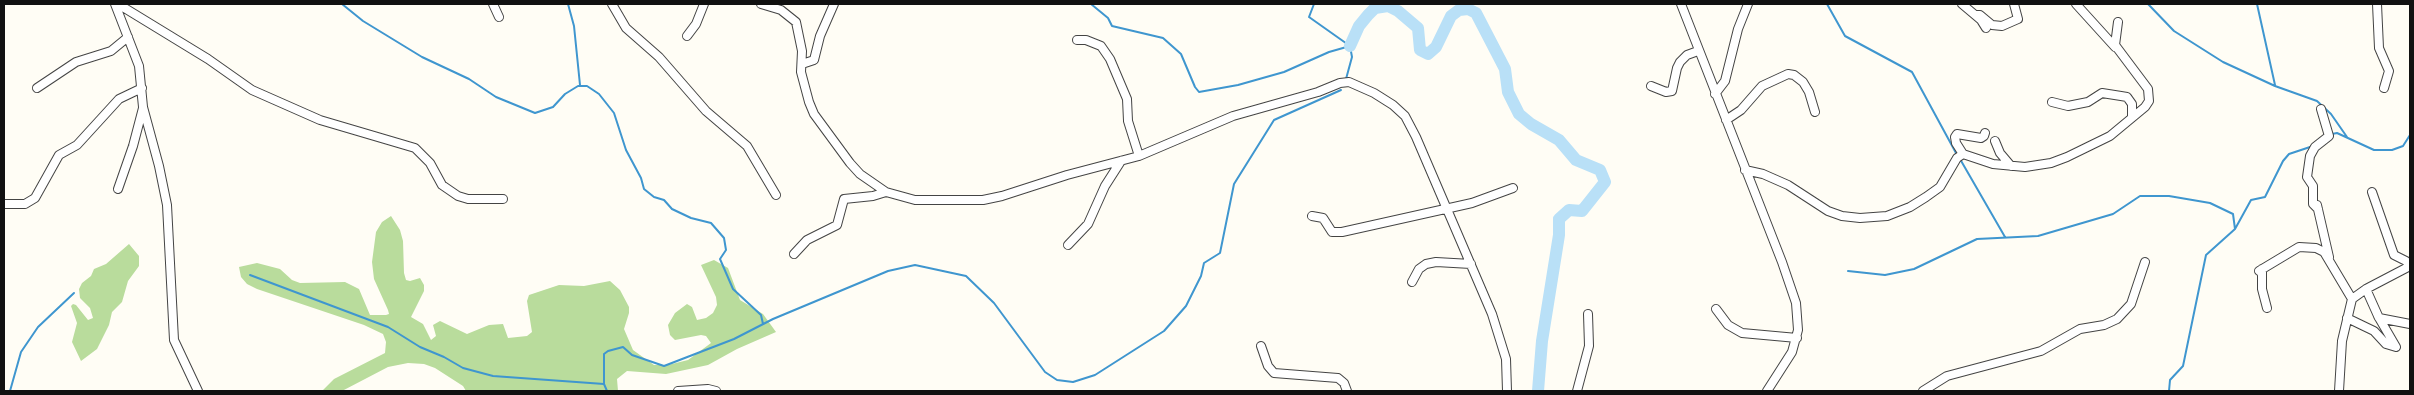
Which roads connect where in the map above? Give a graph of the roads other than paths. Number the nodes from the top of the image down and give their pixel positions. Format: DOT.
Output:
graph roads {
  1 [pos="116,4"];
  2 [pos="493,4"];
  3 [pos="612,4"];
  4 [pos="704,4"];
  5 [pos="761,4"];
  6 [pos="834,4"];
  7 [pos="1681,4"];
  8 [pos="1748,4"];
  9 [pos="1962,4"];
  10 [pos="2014,4"];
  11 [pos="2076,4"];
  12 [pos="2377,4"];
  13 [pos="1976,15"];
  14 [pos="499,17"];
  15 [pos="2118,22"];
  16 [pos="1986,28"];
  17 [pos="687,36"];
  18 [pos="128,37"];
  19 [pos="1077,40"];
  20 [pos="1698,51"];
  21 [pos="2118,51"];
  22 [pos="802,64"];
  23 [pos="1650,86"];
  24 [pos="37,88"];
  25 [pos="142,88"];
  26 [pos="2384,88"];
  27 [pos="1715,94"];
  28 [pos="2052,102"];
  29 [pos="143,107"];
  30 [pos="2321,109"];
  31 [pos="1815,112"];
  32 [pos="2132,116"];
  33 [pos="1726,120"];
  34 [pos="1985,133"];
  35 [pos="1995,141"];
  36 [pos="1963,154"];
  37 [pos="1139,156"];
  38 [pos="1121,161"];
  39 [pos="2011,166"];
  40 [pos="1745,170"];
  41 [pos="1513,188"];
  42 [pos="118,190"];
  43 [pos="886,192"];
  44 [pos="2372,192"];
  45 [pos="776,195"];
  46 [pos="503,199"];
  47 [pos="4,204"];
  48 [pos="1445,209"];
  49 [pos="1312,216"];
  50 [pos="1068,245"];
  51 [pos="794,254"];
  52 [pos="2145,262"];
  53 [pos="2330,262"];
  54 [pos="1471,264"];
  55 [pos="2410,266"];
  56 [pos="1412,282"];
  57 [pos="2366,289"];
  58 [pos="2352,299"];
  59 [pos="2267,308"];
  60 [pos="1716,309"];
  61 [pos="1588,314"];
  62 [pos="2378,316"];
  63 [pos="2347,318"];
  64 [pos="2410,324"];
  65 [pos="1797,338"];
  66 [pos="1261,346"];
  67 [pos="198,391"];
  68 [pos="678,391"];
  69 [pos="716,391"];
  70 [pos="1346,391"];
  71 [pos="1507,391"];
  72 [pos="1577,391"];
  73 [pos="1767,391"];
  74 [pos="1923,391"];
  75 [pos="2339,391"];
  1 -- 18 [label="street"];
  1 -- 46 [label="street"];
  2 -- 14 [label="street"];
  3 -- 45 [label="street"];
  4 -- 17 [label="street"];
  5 -- 22 [label="street"];
  6 -- 22 [label="street"];
  7 -- 20 [label="street"];
  8 -- 27 [label="street"];
  9 -- 13 [label="street"];
  10 -- 13 [label="street"];
  11 -- 21 [label="street"];
  12 -- 26 [label="street"];
  13 -- 16 [label="street"];
  15 -- 21 [label="street"];
  18 -- 24 [label="street"];
  18 -- 25 [label="street"];
  19 -- 37 [label="street"];
  20 -- 23 [label="street"];
  20 -- 27 [label="street"];
  21 -- 32 [label="street"];
  22 -- 43 [label="street"];
  25 -- 29 [label="street"];
  25 -- 47 [label="street"];
  27 -- 33 [label="street"];
  28 -- 32 [label="street"];
  29 -- 42 [label="street"];
  29 -- 67 [label="street"];
  30 -- 53 [label="street"];
  31 -- 33 [label="street"];
  32 -- 39 [label="street"];
  33 -- 40 [label="street"];
  34 -- 36 [label="street"];
  35 -- 39 [label="street"];
  36 -- 39 [label="street"];
  36 -- 40 [label="street"];
  37 -- 38 [label="street"];
  37 -- 48 [label="street"];
  38 -- 43 [label="street"];
  38 -- 50 [label="street"];
  40 -- 65 [label="street"];
  41 -- 48 [label="street"];
  43 -- 51 [label="street"];
  44 -- 55 [label="street"];
  48 -- 49 [label="street"];
  48 -- 54 [label="street"];
  52 -- 74 [label="street"];
  53 -- 58 [label="street"];
  53 -- 59 [label="street"];
  54 -- 56 [label="street"];
  54 -- 71 [label="street"];
  55 -- 57 [label="street"];
  57 -- 58 [label="street"];
  57 -- 62 [label="street"];
  58 -- 63 [label="street"];
  60 -- 65 [label="street"];
  61 -- 72 [label="street"];
  62 -- 63 [label="street"];
  62 -- 64 [label="street"];
  63 -- 75 [label="street"];
  65 -- 73 [label="street"];
  66 -- 70 [label="street"];
  68 -- 69 [label="street"];
}
